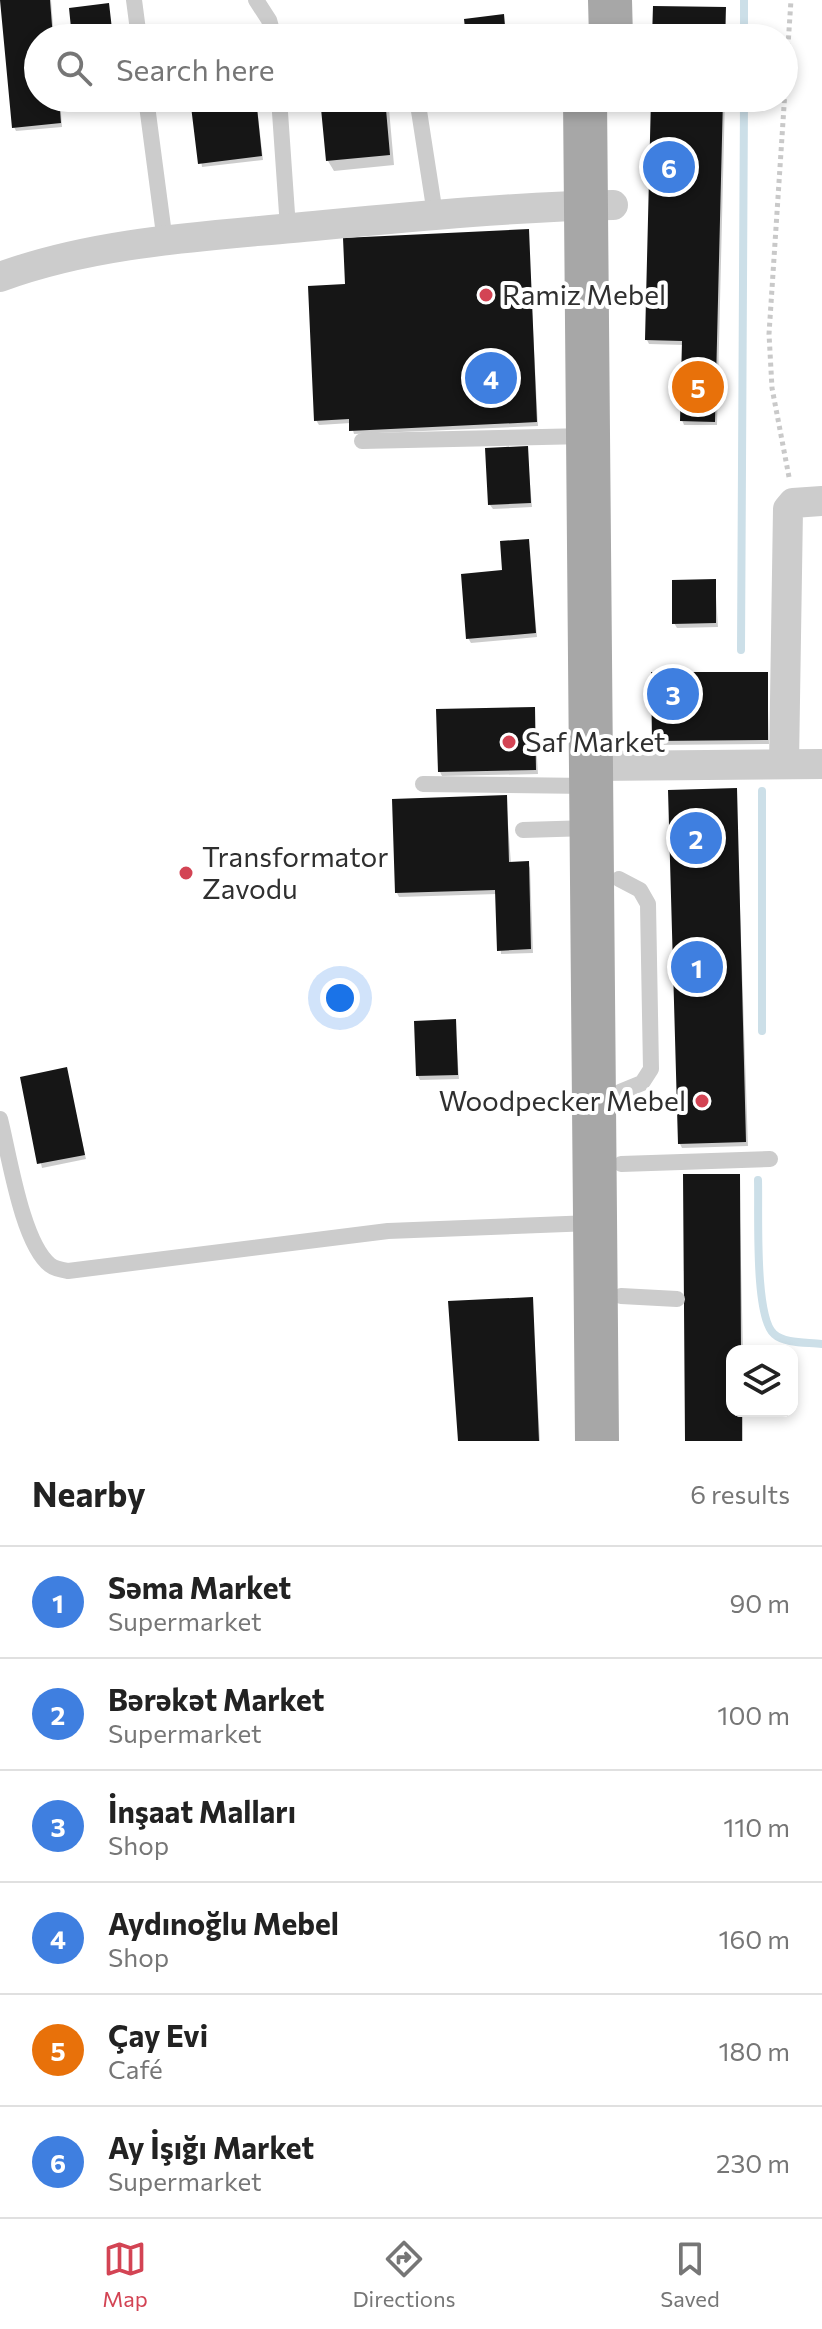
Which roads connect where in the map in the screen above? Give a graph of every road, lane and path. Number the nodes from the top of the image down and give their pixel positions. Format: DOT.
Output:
graph roads {
  1 [pos="134,0"];
  2 [pos="256,0"];
  3 [pos="583,0"];
  4 [pos="610,0"];
  5 [pos="791,0"];
  6 [pos="137,24"];
  7 [pos="270,24"];
  8 [pos="584,24"];
  9 [pos="611,24"];
  10 [pos="789,24"];
  11 [pos="148,112"];
  12 [pos="280,112"];
  13 [pos="419,112"];
  14 [pos="587,112"];
  15 [pos="609,112"];
  16 [pos="784,112"];
  17 [pos="599,205"];
  18 [pos="435,214"];
  19 [pos="288,228"];
  20 [pos="165,242"];
  21 [pos="0,277"];
  22 [pos="588,436"];
  23 [pos="362,441"];
  24 [pos="808,502"];
  25 [pos="784,764"];
  26 [pos="822,764"];
  27 [pos="423,784"];
  28 [pos="598,787"];
  29 [pos="523,830"];
  30 [pos="0,1119"];
  31 [pos="770,1159"];
  32 [pos="621,1164"];
  33 [pos="594,1223"];
  34 [pos="621,1296"];
  35 [pos="677,1299"];
  36 [pos="597,1441"];
  37 [pos="623,1441"];
  1 -- 6 [label="lane"];
  2 -- 7 [label="lane"];
  3 -- 8 [label="main road"];
  4 -- 9 [label="main road"];
  5 -- 10 [label="path"];
  11 -- 20 [label="lane"];
  12 -- 19 [label="lane"];
  13 -- 18 [label="lane"];
  14 -- 17 [label="main road"];
  15 -- 17 [label="main road"];
  16 -- 24 [label="path"];
  17 -- 18 [label="street"];
  17 -- 22 [label="main road"];
  17 -- 28 [label="main road"];
  18 -- 19 [label="street"];
  19 -- 20 [label="street"];
  20 -- 21 [label="street"];
  22 -- 23 [label="lane"];
  22 -- 28 [label="main road"];
  24 -- 25 [label="street"];
  25 -- 26 [label="street"];
  25 -- 28 [label="street"];
  27 -- 28 [label="lane"];
  28 -- 29 [label="lane"];
  28 -- 32 [label="main road"];
  28 -- 33 [label="main road"];
  30 -- 33 [label="lane"];
  31 -- 32 [label="lane"];
  32 -- 34 [label="main road"];
  33 -- 36 [label="main road"];
  34 -- 35 [label="lane"];
  34 -- 37 [label="main road"];
}
